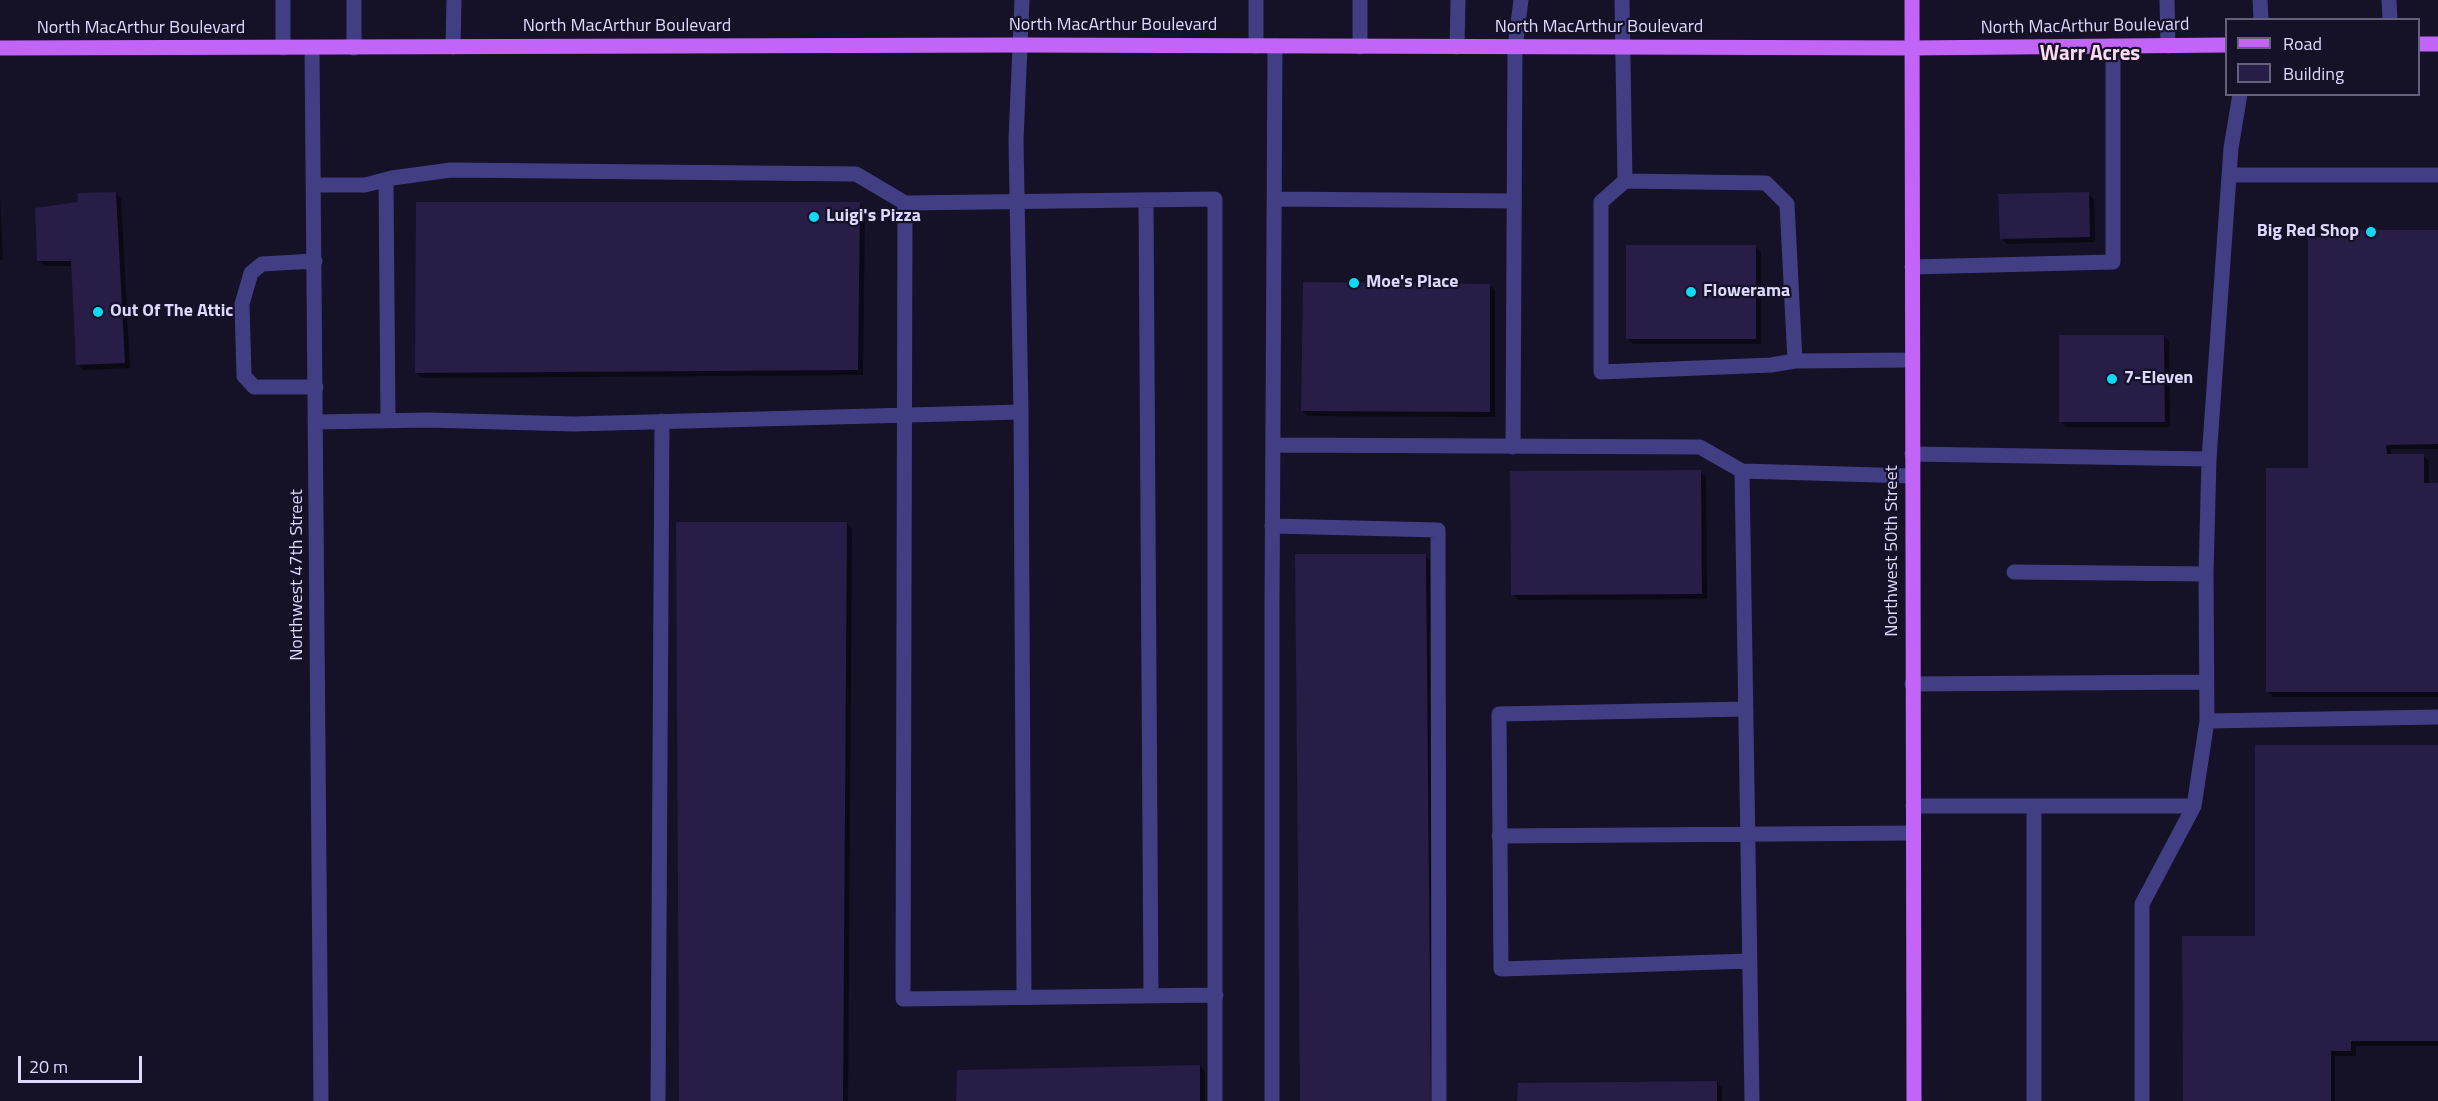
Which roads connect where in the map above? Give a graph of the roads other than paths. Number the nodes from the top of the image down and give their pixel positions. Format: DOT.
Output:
graph roads {
  1 [pos="282,0"];
  2 [pos="354,0"];
  3 [pos="454,0"];
  4 [pos="1022,0"];
  5 [pos="1256,0"];
  6 [pos="1360,0"];
  7 [pos="1458,0"];
  8 [pos="1521,0"];
  9 [pos="1622,0"];
  10 [pos="1912,0"];
  11 [pos="2168,0"];
  12 [pos="2260,0"];
  13 [pos="2390,0"];
  14 [pos="2261,18"];
  15 [pos="2390,18"];
  16 [pos="2420,44"];
  17 [pos="2438,44"];
  18 [pos="1020,45"];
  19 [pos="2225,45"];
  20 [pos="1256,46"];
  21 [pos="1275,46"];
  22 [pos="2113,46"];
  23 [pos="2168,46"];
  24 [pos="453,47"];
  25 [pos="1360,47"];
  26 [pos="1457,47"];
  27 [pos="1515,47"];
  28 [pos="0,48"];
  29 [pos="282,48"];
  30 [pos="312,48"];
  31 [pos="354,48"];
  32 [pos="1623,48"];
  33 [pos="1912,48"];
  34 [pos="2240,96"];
  35 [pos="2229,175"];
  36 [pos="2438,175"];
  37 [pos="386,180"];
  38 [pos="1624,182"];
  39 [pos="314,185"];
  40 [pos="1274,199"];
  41 [pos="1146,200"];
  42 [pos="1514,201"];
  43 [pos="1018,202"];
  44 [pos="905,203"];
  45 [pos="315,261"];
  46 [pos="1912,267"];
  47 [pos="1912,360"];
  48 [pos="1795,361"];
  49 [pos="316,387"];
  50 [pos="1021,412"];
  51 [pos="906,415"];
  52 [pos="388,420"];
  53 [pos="662,421"];
  54 [pos="316,422"];
  55 [pos="1273,445"];
  56 [pos="1513,447"];
  57 [pos="1912,454"];
  58 [pos="2209,459"];
  59 [pos="1742,471"];
  60 [pos="1912,476"];
  61 [pos="1272,525"];
  62 [pos="2014,572"];
  63 [pos="2206,574"];
  64 [pos="2207,682"];
  65 [pos="1912,684"];
  66 [pos="1746,709"];
  67 [pos="2438,717"];
  68 [pos="2207,721"];
  69 [pos="1913,806"];
  70 [pos="2034,806"];
  71 [pos="2194,806"];
  72 [pos="1913,833"];
  73 [pos="1748,834"];
  74 [pos="1499,836"];
  75 [pos="1750,961"];
  76 [pos="1215,995"];
  77 [pos="1151,996"];
  78 [pos="1024,997"];
  79 [pos="321,1101"];
  80 [pos="658,1101"];
  81 [pos="1215,1101"];
  82 [pos="1272,1101"];
  83 [pos="1439,1101"];
  84 [pos="1752,1101"];
  85 [pos="1914,1101"];
  86 [pos="2034,1101"];
  87 [pos="2142,1101"];
  1 -- 29 [label="street"];
  2 -- 31 [label="street"];
  3 -- 24 [label="street"];
  4 -- 18 [label="street"];
  5 -- 20 [label="street"];
  6 -- 25 [label="street"];
  7 -- 26 [label="street"];
  8 -- 27 [label="street"];
  9 -- 32 [label="street"];
  10 -- 33 [label="main road, Northwest 50th Street"];
  11 -- 23 [label="street"];
  12 -- 14 [label="street"];
  13 -- 15 [label="street"];
  16 -- 17 [label="main road"];
  18 -- 20 [label="main road, North MacArthur Boulevard"];
  18 -- 24 [label="main road, North MacArthur Boulevard"];
  18 -- 43 [label="street"];
  19 -- 23 [label="main road, North MacArthur Boulevard"];
  20 -- 21 [label="main road, North MacArthur Boulevard"];
  21 -- 25 [label="main road, North MacArthur Boulevard"];
  21 -- 40 [label="street"];
  22 -- 23 [label="main road, North MacArthur Boulevard"];
  22 -- 33 [label="main road, North MacArthur Boulevard"];
  22 -- 46 [label="street"];
  24 -- 31 [label="main road, North MacArthur Boulevard"];
  25 -- 26 [label="main road, North MacArthur Boulevard"];
  26 -- 27 [label="main road, North MacArthur Boulevard"];
  27 -- 32 [label="main road, North MacArthur Boulevard"];
  27 -- 42 [label="street"];
  28 -- 29 [label="main road, North MacArthur Boulevard"];
  29 -- 30 [label="main road, North MacArthur Boulevard"];
  30 -- 31 [label="main road, North MacArthur Boulevard"];
  30 -- 39 [label="street, Northwest 47th Street"];
  32 -- 33 [label="main road, North MacArthur Boulevard"];
  32 -- 38 [label="street"];
  33 -- 46 [label="main road, Northwest 50th Street"];
  34 -- 35 [label="street"];
  35 -- 36 [label="street"];
  35 -- 58 [label="street"];
  37 -- 39 [label="street"];
  37 -- 44 [label="street"];
  37 -- 52 [label="street"];
  38 -- 48 [label="street"];
  38 -- 48 [label="street"];
  39 -- 45 [label="street, Northwest 47th Street"];
  40 -- 42 [label="street"];
  40 -- 55 [label="street"];
  41 -- 43 [label="street"];
  41 -- 76 [label="street"];
  41 -- 77 [label="street"];
  42 -- 56 [label="street"];
  43 -- 44 [label="street"];
  43 -- 50 [label="street"];
  44 -- 51 [label="street"];
  45 -- 49 [label="street, Northwest 47th Street"];
  45 -- 49 [label="street"];
  46 -- 47 [label="main road, Northwest 50th Street"];
  47 -- 48 [label="street"];
  47 -- 57 [label="main road, Northwest 50th Street"];
  49 -- 54 [label="street, Northwest 47th Street"];
  50 -- 51 [label="street"];
  50 -- 78 [label="street"];
  51 -- 53 [label="street"];
  51 -- 78 [label="street"];
  52 -- 53 [label="street"];
  52 -- 54 [label="street"];
  53 -- 80 [label="street"];
  54 -- 79 [label="street, Northwest 47th Street"];
  55 -- 56 [label="street"];
  55 -- 61 [label="street"];
  56 -- 59 [label="street"];
  57 -- 58 [label="street"];
  57 -- 60 [label="main road, Northwest 50th Street"];
  58 -- 63 [label="street"];
  59 -- 60 [label="street"];
  59 -- 66 [label="street"];
  60 -- 65 [label="main road, Northwest 50th Street"];
  61 -- 82 [label="street"];
  61 -- 83 [label="street"];
  62 -- 63 [label="street"];
  63 -- 64 [label="street"];
  64 -- 65 [label="street"];
  64 -- 68 [label="street"];
  65 -- 69 [label="main road, Northwest 50th Street"];
  66 -- 73 [label="street"];
  66 -- 74 [label="street"];
  67 -- 68 [label="street"];
  68 -- 71 [label="street"];
  69 -- 70 [label="street"];
  69 -- 72 [label="main road, Northwest 50th Street"];
  70 -- 71 [label="street"];
  70 -- 86 [label="street"];
  71 -- 87 [label="street"];
  72 -- 73 [label="street"];
  72 -- 85 [label="main road, Northwest 50th Street"];
  73 -- 74 [label="street"];
  73 -- 75 [label="street"];
  74 -- 75 [label="street"];
  75 -- 84 [label="street"];
  76 -- 77 [label="street"];
  76 -- 81 [label="street"];
  77 -- 78 [label="street"];
}
